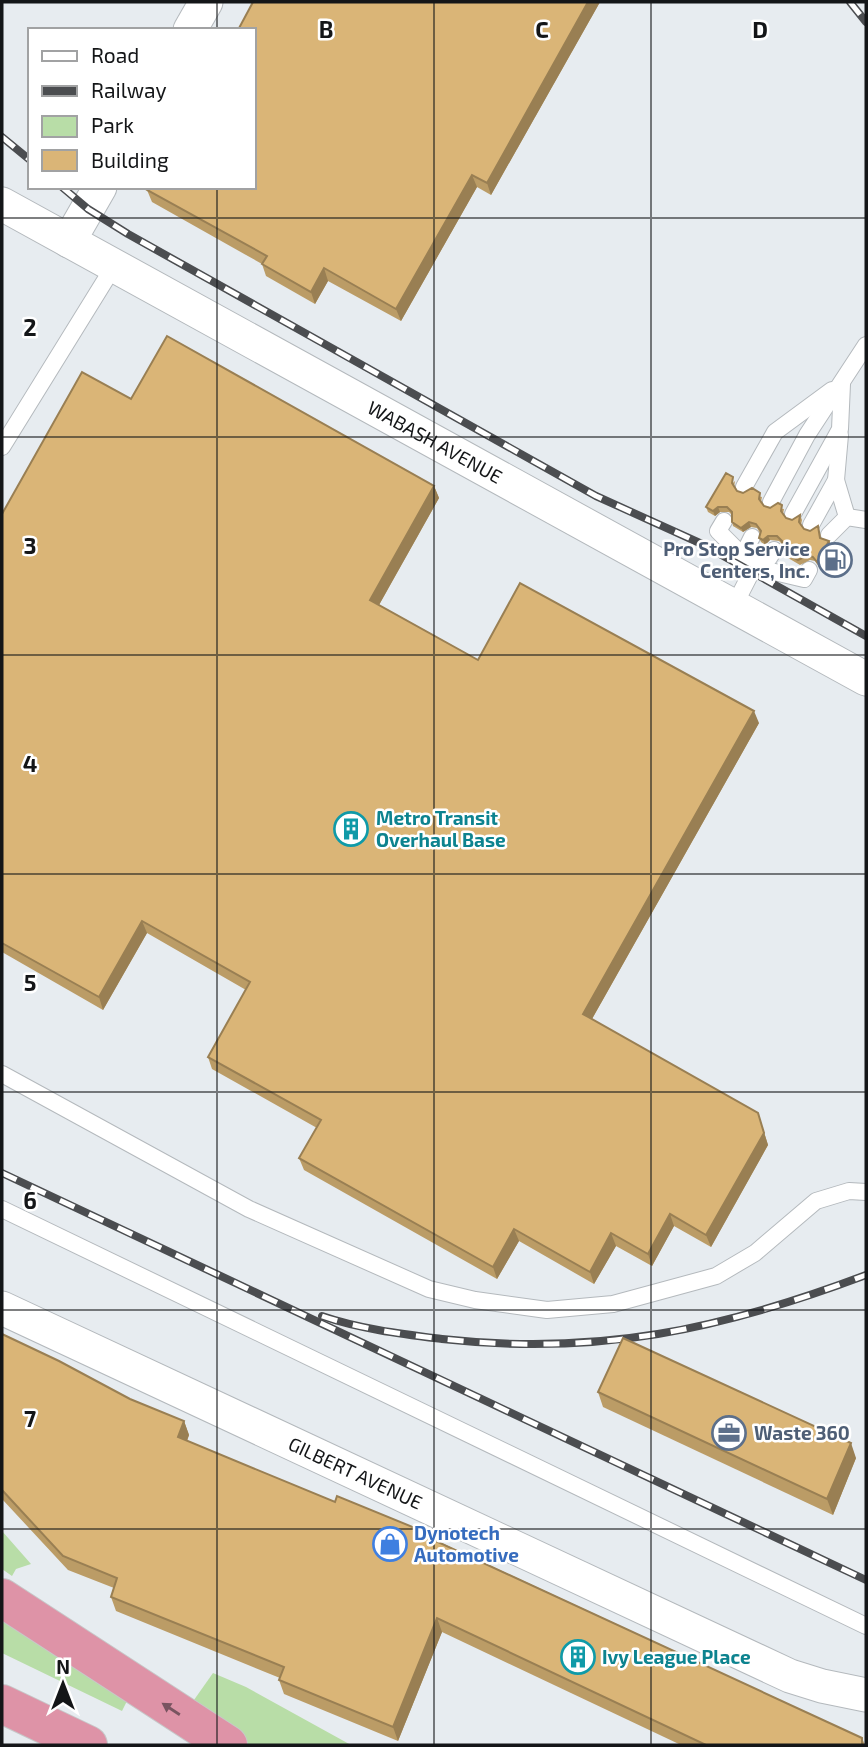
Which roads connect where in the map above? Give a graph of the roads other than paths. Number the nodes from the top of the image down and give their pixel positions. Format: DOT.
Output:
graph roads {
  1 [pos="206,2"];
  2 [pos="191,28"];
  3 [pos="99,189"];
  4 [pos="2,204"];
  5 [pos="69,241"];
  6 [pos="114,266"];
  7 [pos="866,345"];
  8 [pos="842,382"];
  9 [pos="840,429"];
  10 [pos="2,447"];
  11 [pos="836,480"];
  12 [pos="744,487"];
  13 [pos="771,502"];
  14 [pos="793,514"];
  15 [pos="848,517"];
  16 [pos="866,520"];
  17 [pos="724,521"];
  18 [pos="811,525"];
  19 [pos="829,535"];
  20 [pos="752,537"];
  21 [pos="774,550"];
  22 [pos="792,560"];
  23 [pos="754,567"];
  24 [pos="809,570"];
  25 [pos="734,606"];
  26 [pos="866,679"];
  27 [pos="2,1074"];
  28 [pos="866,1192"];
  29 [pos="2,1209"];
  30 [pos="2,1308"];
  31 [pos="2,1598"];
  32 [pos="866,1626"];
  33 [pos="866,1695"];
  34 [pos="2,1704"];
  35 [pos="88,1745"];
  36 [pos="228,1745"];
  1 -- 2 [label="street"];
  3 -- 5 [label="street"];
  4 -- 5 [label="street, WABASH AVENUE"];
  5 -- 6 [label="street, WABASH AVENUE"];
  6 -- 10 [label="lane"];
  6 -- 25 [label="street, WABASH AVENUE"];
  7 -- 8 [label="lane"];
  8 -- 9 [label="lane"];
  8 -- 12 [label="lane"];
  8 -- 13 [label="lane"];
  9 -- 11 [label="lane"];
  9 -- 14 [label="lane"];
  11 -- 15 [label="lane"];
  11 -- 18 [label="lane"];
  15 -- 16 [label="lane"];
  15 -- 19 [label="lane"];
  17 -- 23 [label="lane"];
  20 -- 23 [label="lane"];
  21 -- 23 [label="lane"];
  22 -- 23 [label="lane"];
  23 -- 24 [label="lane"];
  23 -- 25 [label="lane"];
  25 -- 26 [label="street, WABASH AVENUE"];
  27 -- 28 [label="lane"];
  29 -- 32 [label="lane"];
  30 -- 33 [label="street, GILBERT AVENUE"];
  36 -- 31 [label="highway, one-way"];
  34 -- 35 [label="highway"];
}
